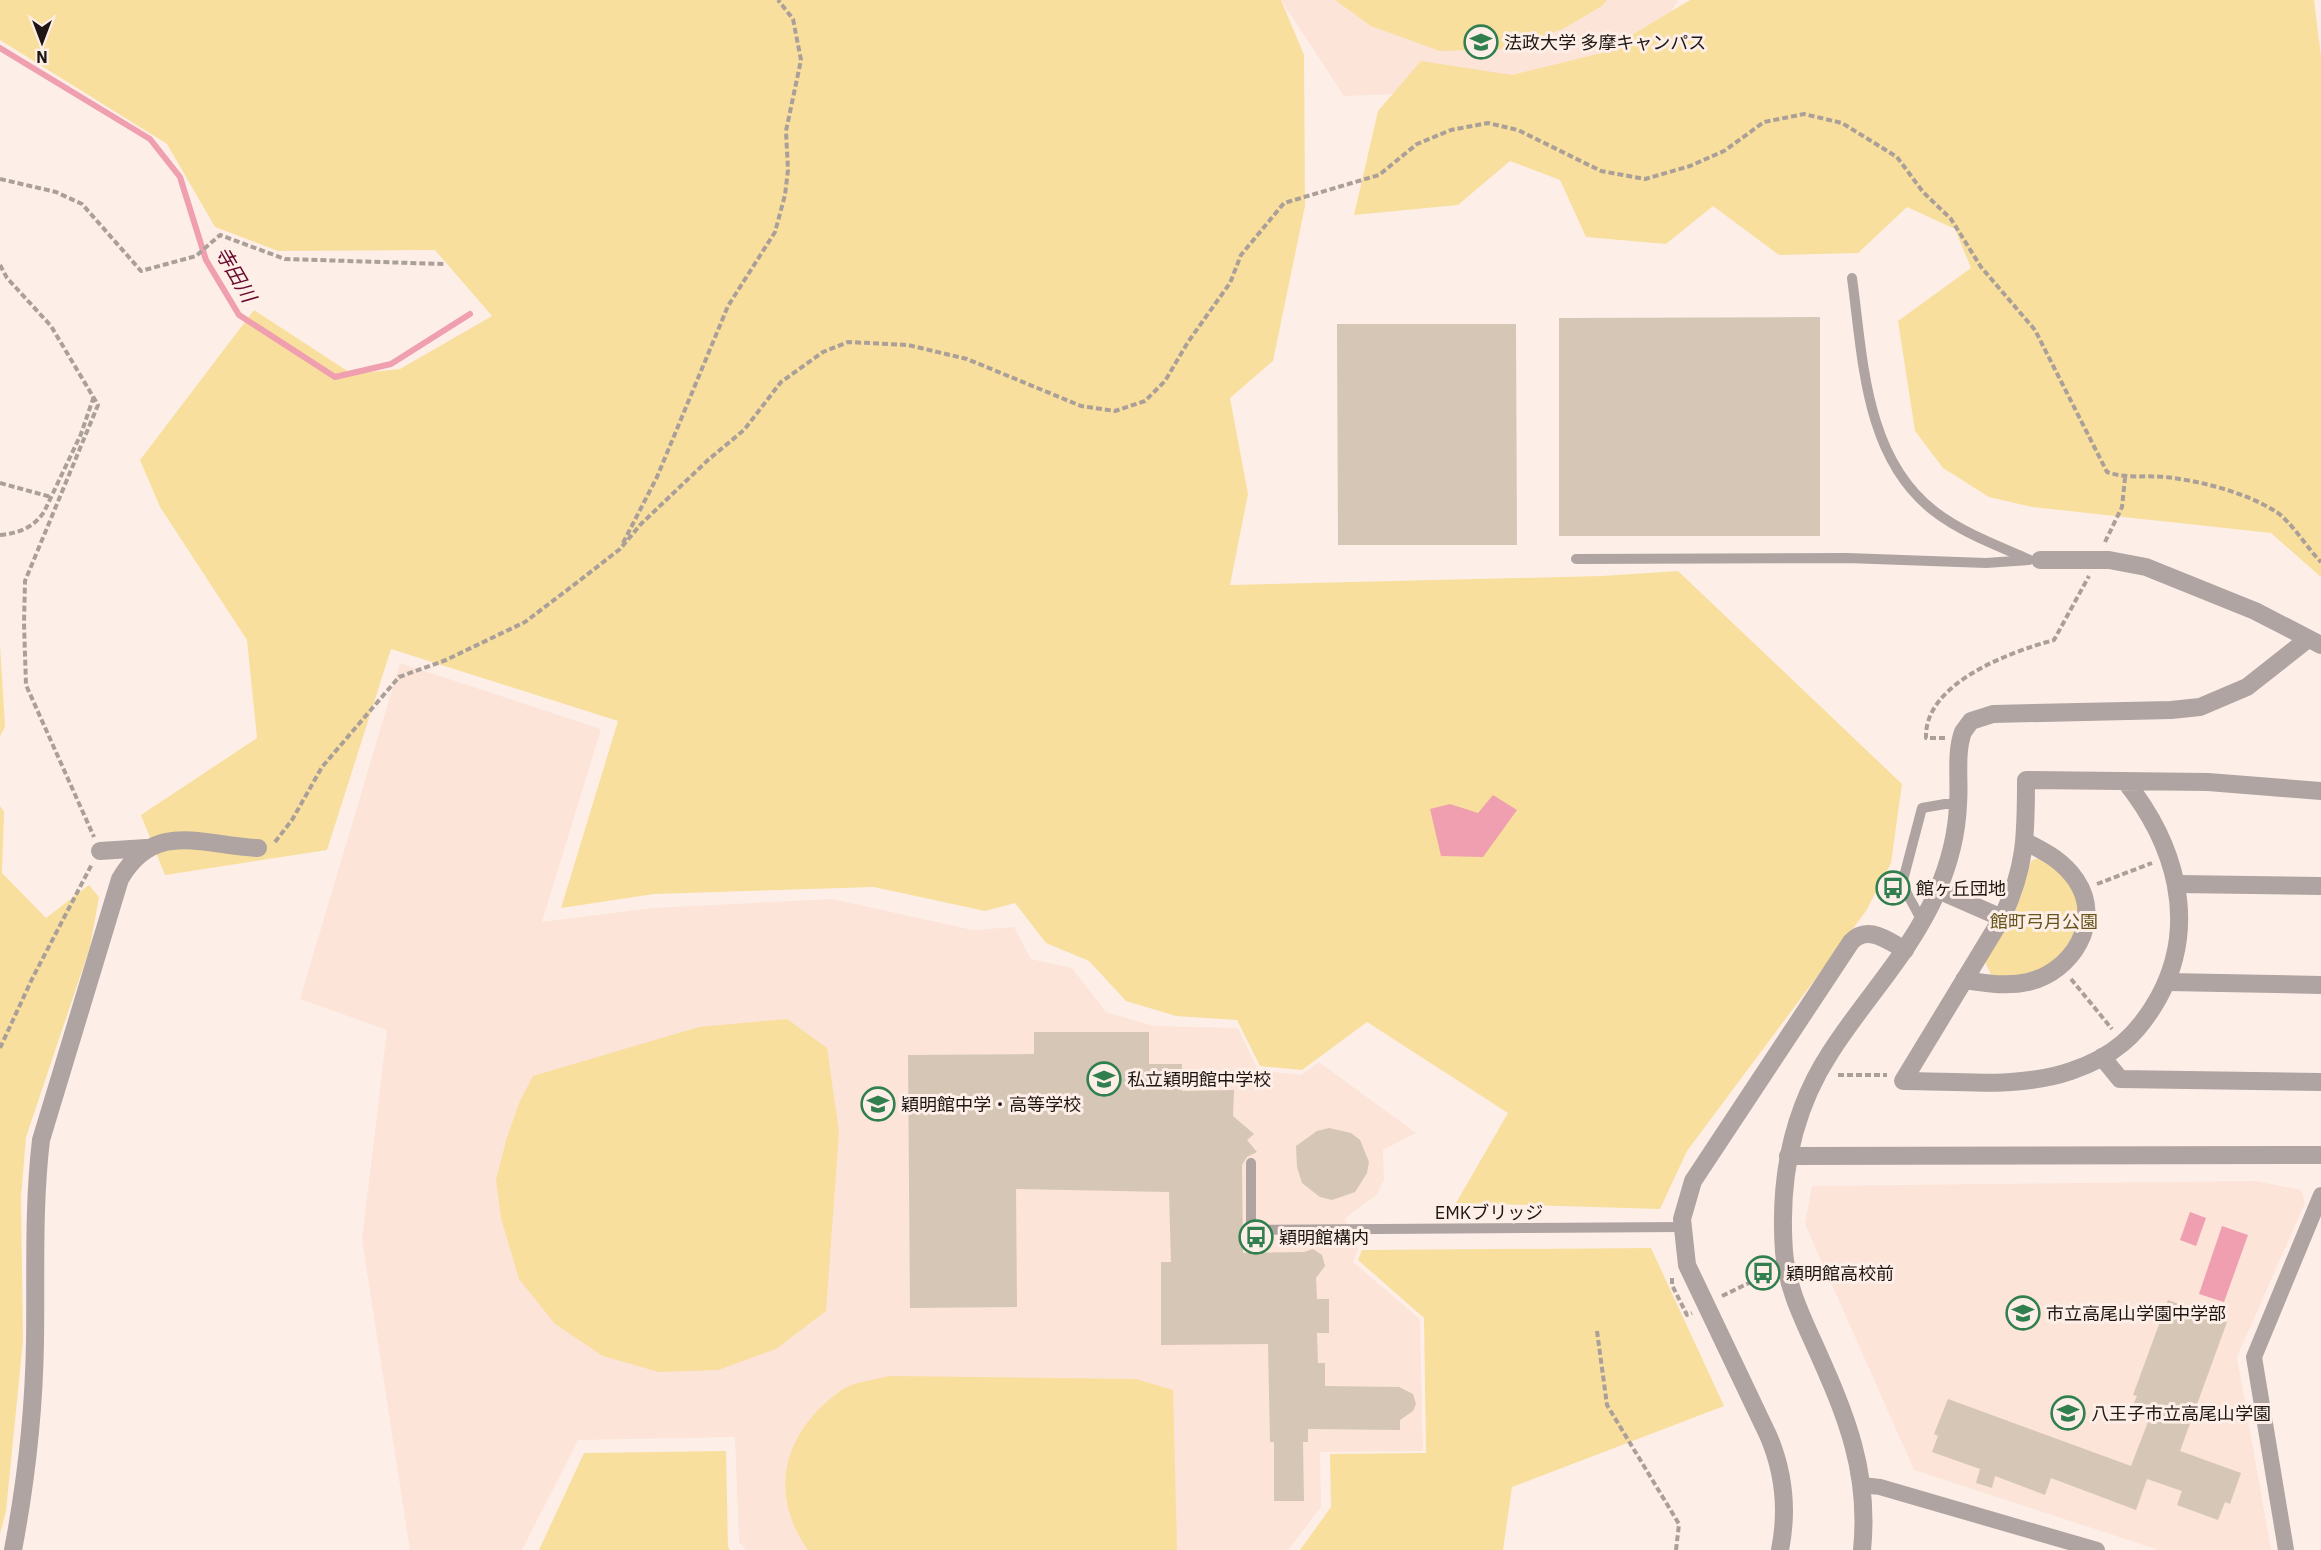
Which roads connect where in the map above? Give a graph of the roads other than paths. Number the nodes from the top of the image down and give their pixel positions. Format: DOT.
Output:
graph roads {
  1 [pos="1852,278"];
  2 [pos="1576,559"];
  3 [pos="2034,560"];
  4 [pos="2314,642"];
  5 [pos="2125,781"];
  6 [pos="2321,791"];
  7 [pos="1958,804"];
  8 [pos="2026,842"];
  9 [pos="147,848"];
  10 [pos="258,848"];
  11 [pos="100,851"];
  12 [pos="2177,884"];
  13 [pos="2321,886"];
  14 [pos="1938,890"];
  15 [pos="2002,918"];
  16 [pos="1923,923"];
  17 [pos="1905,950"];
  18 [pos="1964,980"];
  19 [pos="2167,982"];
  20 [pos="2321,985"];
  21 [pos="2103,1057"];
  22 [pos="2321,1082"];
  23 [pos="2321,1155"];
  24 [pos="1788,1156"];
  25 [pos="1251,1162"];
  26 [pos="2321,1195"];
  27 [pos="1682,1227"];
  28 [pos="1862,1485"];
  29 [pos="13,1550"];
  30 [pos="1780,1550"];
  31 [pos="1862,1550"];
  32 [pos="2097,1550"];
  33 [pos="2286,1550"];
  1 -- 3 [label="lane"];
  2 -- 3 [label="lane"];
  3 -- 4 [label="street"];
  4 -- 7 [label="street"];
  5 -- 6 [label="street"];
  5 -- 8 [label="street"];
  5 -- 12 [label="street"];
  7 -- 14 [label="street"];
  7 -- 16 [label="lane"];
  8 -- 15 [label="street"];
  8 -- 18 [label="street"];
  9 -- 10 [label="street"];
  9 -- 11 [label="street"];
  9 -- 29 [label="street"];
  12 -- 13 [label="street"];
  12 -- 19 [label="street"];
  14 -- 15 [label="street"];
  14 -- 16 [label="street"];
  15 -- 18 [label="street"];
  16 -- 17 [label="street"];
  17 -- 24 [label="street"];
  17 -- 27 [label="street"];
  18 -- 21 [label="street"];
  19 -- 20 [label="street"];
  19 -- 21 [label="street"];
  21 -- 22 [label="street"];
  23 -- 24 [label="street"];
  24 -- 28 [label="street"];
  25 -- 27 [label="lane, EMKブリッジ"];
  26 -- 33 [label="street"];
  27 -- 30 [label="street"];
  28 -- 31 [label="street"];
  28 -- 32 [label="street"];
}
